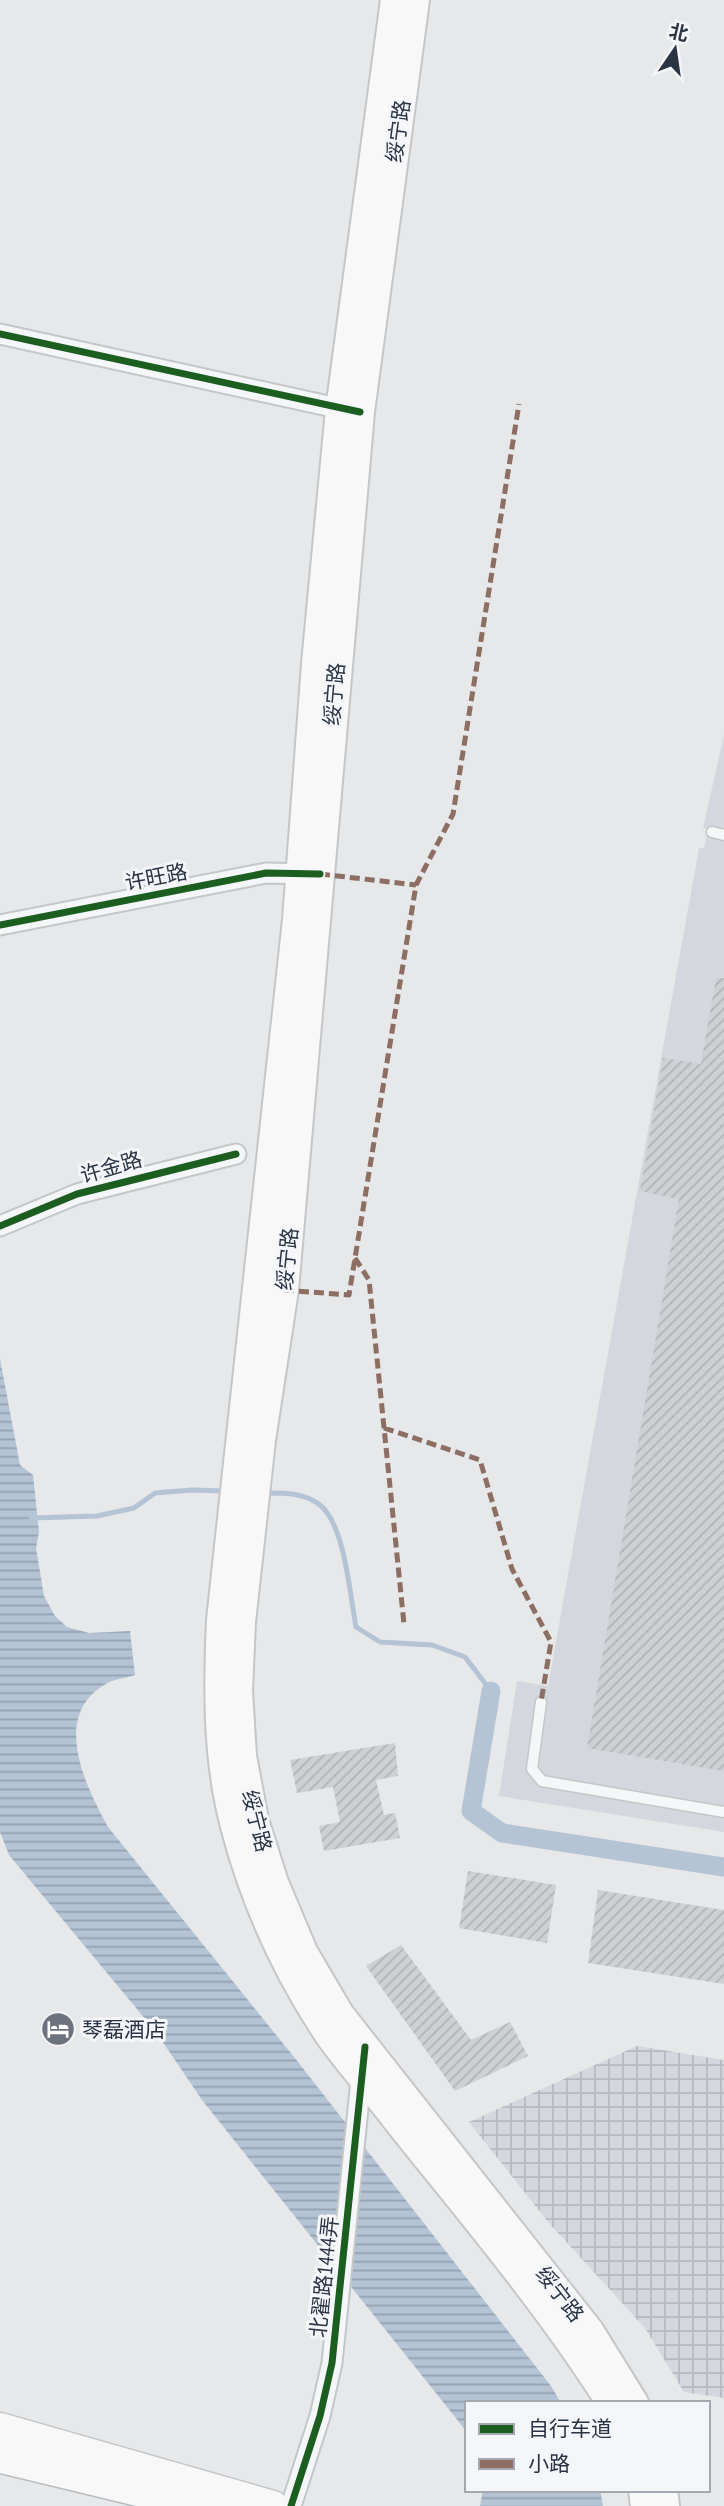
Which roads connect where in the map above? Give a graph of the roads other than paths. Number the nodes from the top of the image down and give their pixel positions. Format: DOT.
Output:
graph roads {
  1 [pos="396,0"];
  2 [pos="415,0"];
  3 [pos="0,334"];
  4 [pos="350,411"];
  5 [pos="712,832"];
  6 [pos="724,835"];
  7 [pos="310,873"];
  8 [pos="0,925"];
  9 [pos="236,1154"];
  10 [pos="0,1226"];
  11 [pos="245,1494"];
  12 [pos="541,1702"];
  13 [pos="724,1812"];
  14 [pos="365,2047"];
  15 [pos="362,2074"];
  16 [pos="610,2401"];
  17 [pos="633,2401"];
  18 [pos="0,2428"];
  19 [pos="0,2457"];
  20 [pos="0,2469"];
  21 [pos="123,2506"];
  22 [pos="160,2506"];
  23 [pos="211,2506"];
  24 [pos="273,2506"];
  25 [pos="291,2506"];
  1 -- 4 [label="main road, 绥宁路"];
  2 -- 4 [label="main road, 绥宁路"];
  3 -- 4 [label="street"];
  4 -- 7 [label="main road, 绥宁路"];
  5 -- 6 [label="lane"];
  7 -- 8 [label="street, 许旺路"];
  7 -- 11 [label="main road, 绥宁路"];
  9 -- 10 [label="street, 许金路"];
  11 -- 14 [label="main road, 绥宁路"];
  11 -- 15 [label="main road, 绥宁路"];
  12 -- 13 [label="lane"];
  14 -- 15 [label="street, 北翟路1444弄"];
  14 -- 17 [label="main road, 绥宁路"];
  15 -- 16 [label="main road, 绥宁路"];
  15 -- 25 [label="street, 北翟路1444弄"];
  18 -- 24 [label="main road"];
  19 -- 22 [label="main road"];
  19 -- 23 [label="highway"];
  20 -- 21 [label="highway"];
}
